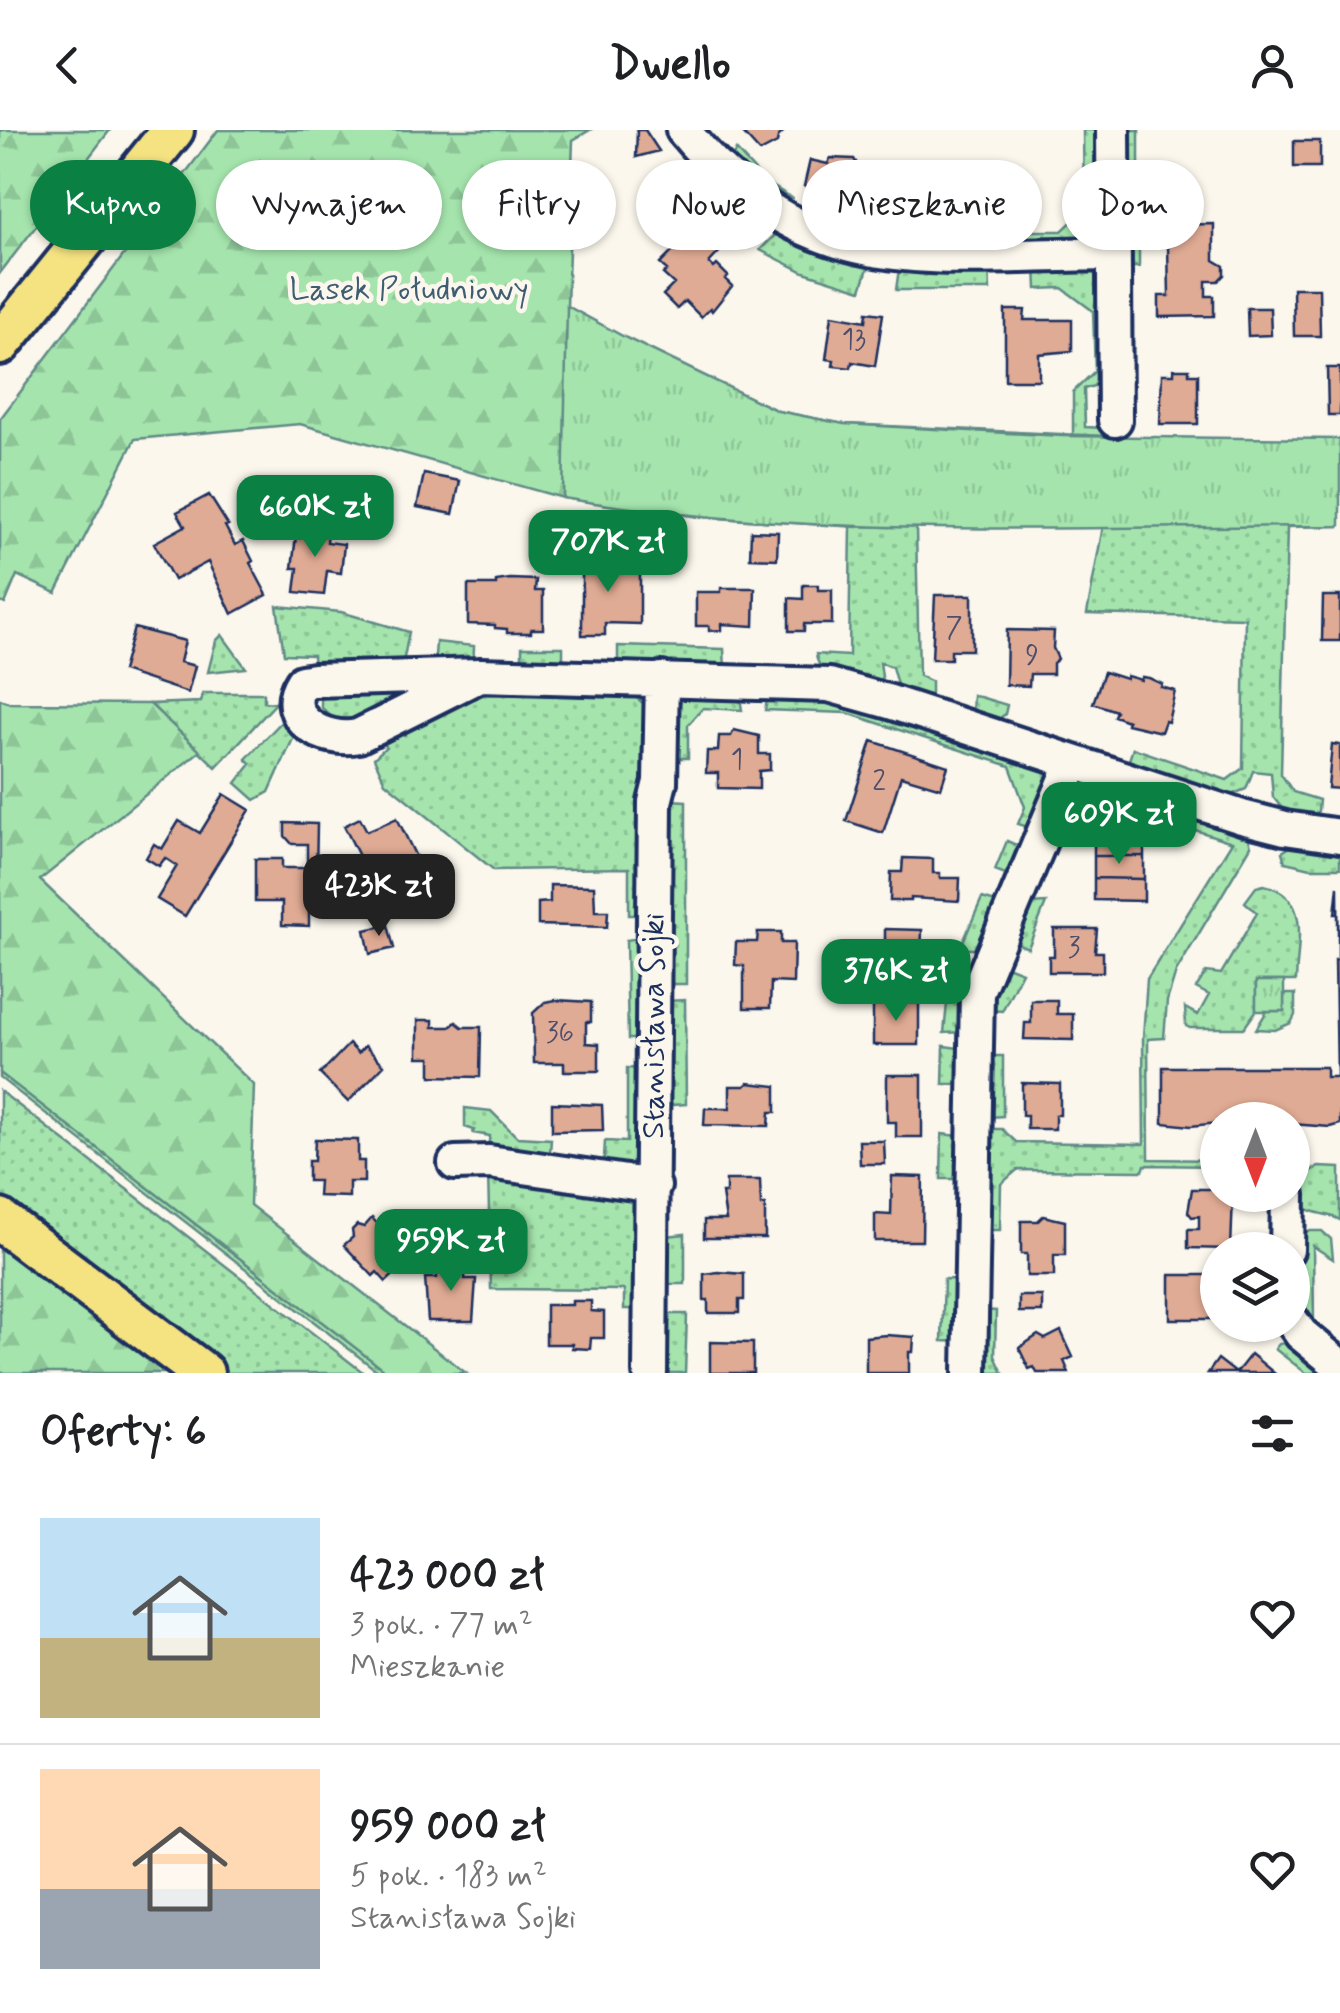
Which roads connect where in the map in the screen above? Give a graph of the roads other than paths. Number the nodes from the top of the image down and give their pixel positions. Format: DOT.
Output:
graph roads {
  1 [pos="172,130"];
  2 [pos="683,130"];
  3 [pos="1113,130"];
  4 [pos="1112,254"];
  5 [pos="0,344"];
  6 [pos="1115,420"];
  7 [pos="480,675"];
  8 [pos="662,679"];
  9 [pos="1073,762"];
  10 [pos="1340,836"];
  11 [pos="455,1163"];
  12 [pos="654,1186"];
  13 [pos="0,1220"];
  14 [pos="1310,1341"];
  15 [pos="1340,1366"];
  16 [pos="203,1373"];
  17 [pos="650,1373"];
  18 [pos="970,1373"];
  1 -- 5 [label="main road"];
  2 -- 4 [label="street"];
  3 -- 4 [label="street"];
  4 -- 6 [label="street"];
  7 -- 7 [label="street"];
  7 -- 8 [label="street"];
  8 -- 9 [label="street"];
  8 -- 12 [label="street, Stanisława Sojki"];
  9 -- 10 [label="street"];
  9 -- 18 [label="street"];
  11 -- 12 [label="street"];
  12 -- 17 [label="street, Stanisława Sojki"];
  13 -- 16 [label="main road"];
  14 -- 15 [label="street"];
}
